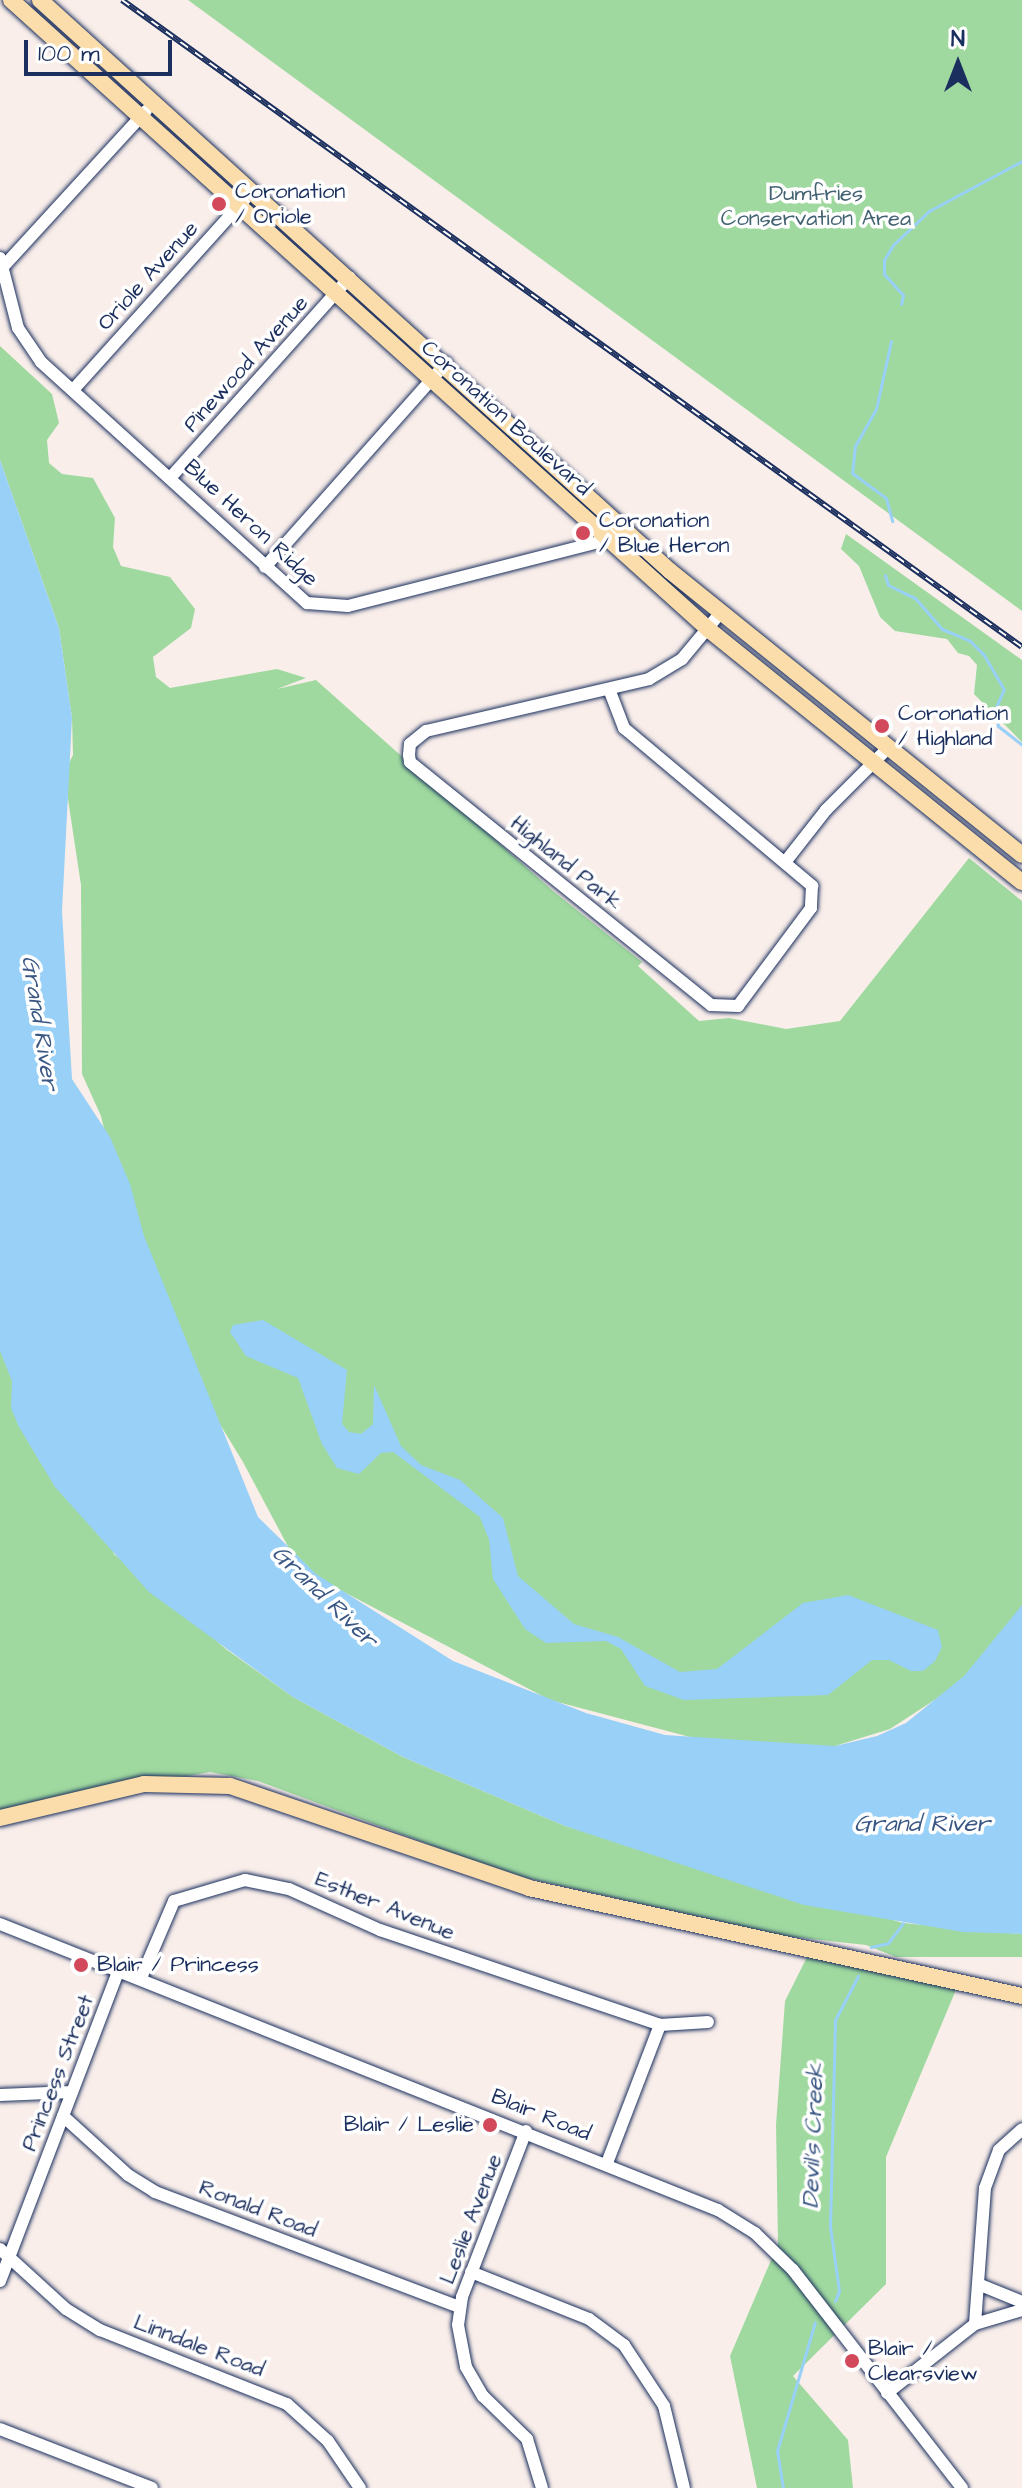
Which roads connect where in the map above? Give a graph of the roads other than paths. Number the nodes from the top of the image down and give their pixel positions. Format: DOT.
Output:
graph roads {
  1 [pos="11,0"];
  2 [pos="35,4"];
  3 [pos="155,100"];
  4 [pos="141,118"];
  5 [pos="254,190"];
  6 [pos="238,206"];
  7 [pos="1,263"];
  8 [pos="350,277"];
  9 [pos="335,294"];
  10 [pos="446,363"];
  11 [pos="429,378"];
  12 [pos="73,390"];
  13 [pos="509,422"];
  14 [pos="495,438"];
  15 [pos="171,477"];
  16 [pos="623,526"];
  17 [pos="607,540"];
  18 [pos="265,567"];
  19 [pos="722,611"];
  20 [pos="708,629"];
  21 [pos="609,689"];
  22 [pos="888,748"];
  23 [pos="872,764"];
  24 [pos="1022,855"];
  25 [pos="786,861"];
  26 [pos="1022,882"];
  27 [pos="0,1818"];
  28 [pos="0,1924"];
  29 [pos="119,1969"];
  30 [pos="141,1978"];
  31 [pos="1022,1996"];
  32 [pos="708,2022"];
  33 [pos="660,2025"];
  34 [pos="72,2092"];
  35 [pos="0,2095"];
  36 [pos="63,2116"];
  37 [pos="1022,2129"];
  38 [pos="526,2131"];
  39 [pos="607,2163"];
  40 [pos="5,2252"];
  41 [pos="471,2272"];
  42 [pos="0,2281"];
  43 [pos="978,2284"];
  44 [pos="1022,2302"];
  45 [pos="460,2307"];
  46 [pos="1022,2310"];
  47 [pos="975,2324"];
  48 [pos="887,2393"];
  49 [pos="0,2429"];
  50 [pos="152,2488"];
  51 [pos="360,2488"];
  52 [pos="542,2488"];
  53 [pos="684,2488"];
  54 [pos="962,2488"];
  1 -- 2 [label="main road, Coronation Boulevard"];
  2 -- 3 [label="main road, Coronation Boulevard"];
  2 -- 4 [label="main road, Coronation Boulevard"];
  3 -- 4 [label="street"];
  3 -- 5 [label="main road, Coronation Boulevard"];
  4 -- 6 [label="main road, Coronation Boulevard"];
  4 -- 7 [label="street"];
  5 -- 6 [label="street, Oriole Avenue"];
  5 -- 8 [label="main road, Coronation Boulevard"];
  6 -- 9 [label="main road, Coronation Boulevard"];
  6 -- 12 [label="street, Oriole Avenue"];
  7 -- 12 [label="street, Blue Heron Ridge"];
  8 -- 9 [label="street, Pinewood Avenue"];
  8 -- 10 [label="main road, Coronation Boulevard"];
  9 -- 11 [label="main road, Coronation Boulevard"];
  9 -- 15 [label="street, Pinewood Avenue"];
  10 -- 11 [label="street"];
  10 -- 13 [label="main road, Coronation Boulevard"];
  11 -- 14 [label="main road, Coronation Boulevard"];
  11 -- 18 [label="street"];
  12 -- 15 [label="street, Blue Heron Ridge"];
  13 -- 14 [label="main road"];
  13 -- 16 [label="main road, Coronation Boulevard"];
  14 -- 17 [label="main road, Coronation Boulevard"];
  15 -- 18 [label="street, Blue Heron Ridge"];
  16 -- 17 [label="street, Blue Heron Ridge"];
  16 -- 19 [label="main road, Coronation Boulevard"];
  17 -- 18 [label="street, Blue Heron Ridge"];
  17 -- 20 [label="main road, Coronation Boulevard"];
  19 -- 20 [label="street, Highland Park"];
  19 -- 22 [label="main road, Coronation Boulevard"];
  20 -- 21 [label="street, Highland Park"];
  20 -- 23 [label="main road, Coronation Boulevard"];
  21 -- 25 [label="street, Highland Park"];
  21 -- 25 [label="street, Highland Park"];
  22 -- 23 [label="street"];
  22 -- 24 [label="main road, Coronation Boulevard"];
  23 -- 25 [label="street"];
  23 -- 26 [label="main road, Coronation Boulevard"];
  27 -- 31 [label="main road"];
  28 -- 29 [label="street, Blair Road"];
  29 -- 30 [label="street, Blair Road"];
  29 -- 34 [label="street, Princess Street"];
  30 -- 33 [label="street, Esther Avenue"];
  30 -- 38 [label="street, Blair Road"];
  32 -- 33 [label="street, Esther Avenue"];
  33 -- 39 [label="street"];
  34 -- 35 [label="street"];
  34 -- 36 [label="street, Princess Street"];
  36 -- 40 [label="street, Princess Street"];
  36 -- 45 [label="street, Ronald Road"];
  37 -- 43 [label="street"];
  38 -- 39 [label="street, Blair Road"];
  38 -- 41 [label="street, Leslie Avenue"];
  39 -- 48 [label="street, Blair Road"];
  40 -- 42 [label="street, Princess Street"];
  40 -- 51 [label="street, Linndale Road"];
  41 -- 45 [label="street, Leslie Avenue"];
  41 -- 53 [label="street"];
  43 -- 44 [label="street"];
  43 -- 47 [label="street"];
  45 -- 52 [label="street, Leslie Avenue"];
  46 -- 47 [label="street"];
  47 -- 48 [label="street"];
  48 -- 54 [label="street, Blair Road"];
  49 -- 50 [label="street"];
}
